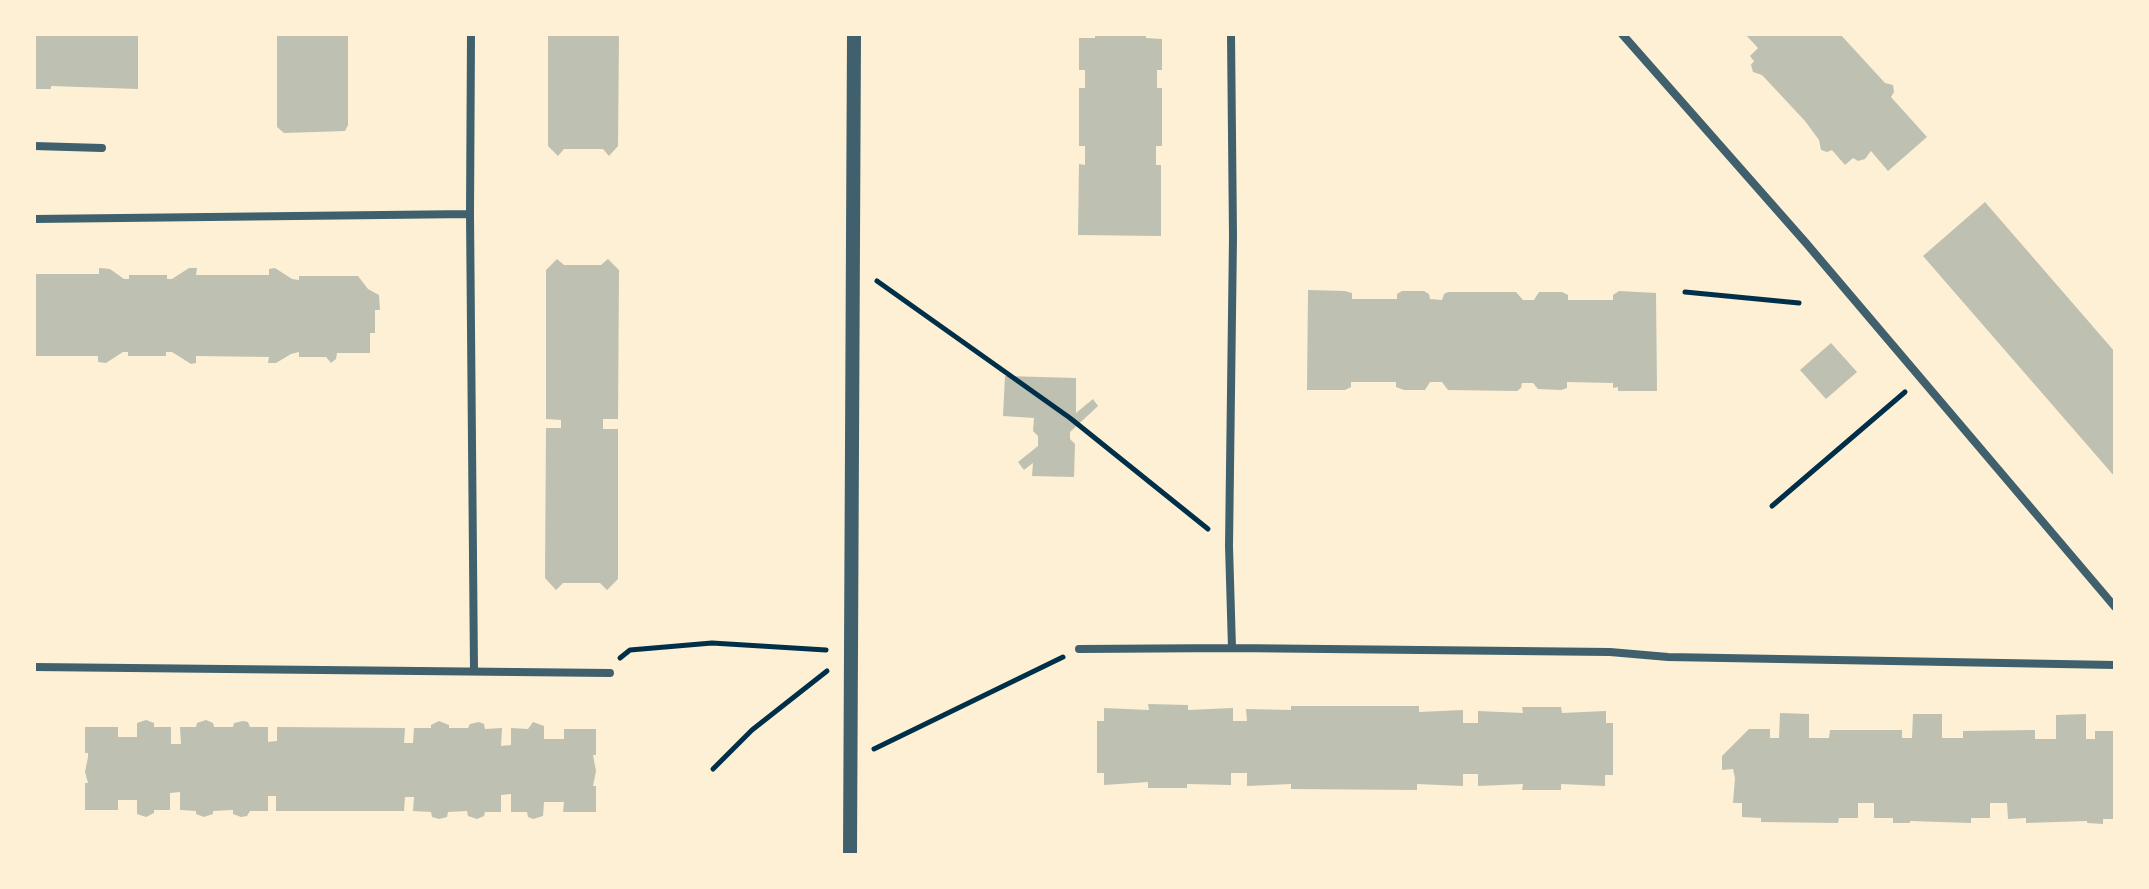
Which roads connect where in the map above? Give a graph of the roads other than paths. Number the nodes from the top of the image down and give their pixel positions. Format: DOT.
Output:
graph roads {
  1 [pos="471,34"];
  2 [pos="854,34"];
  3 [pos="1231,34"];
  4 [pos="1622,34"];
  5 [pos="34,146"];
  6 [pos="102,148"];
  7 [pos="470,214"];
  8 [pos="34,219"];
  9 [pos="2115,607"];
  10 [pos="1232,648"];
  11 [pos="1079,649"];
  12 [pos="2115,665"];
  13 [pos="34,667"];
  14 [pos="474,671"];
  15 [pos="610,673"];
  16 [pos="850,855"];
  1 -- 7 [label="street"];
  2 -- 16 [label="street"];
  3 -- 10 [label="street"];
  4 -- 9 [label="street"];
  5 -- 6 [label="street"];
  7 -- 8 [label="street"];
  7 -- 14 [label="street"];
  10 -- 11 [label="street"];
  10 -- 12 [label="street"];
  13 -- 14 [label="street"];
  14 -- 15 [label="street"];
}
